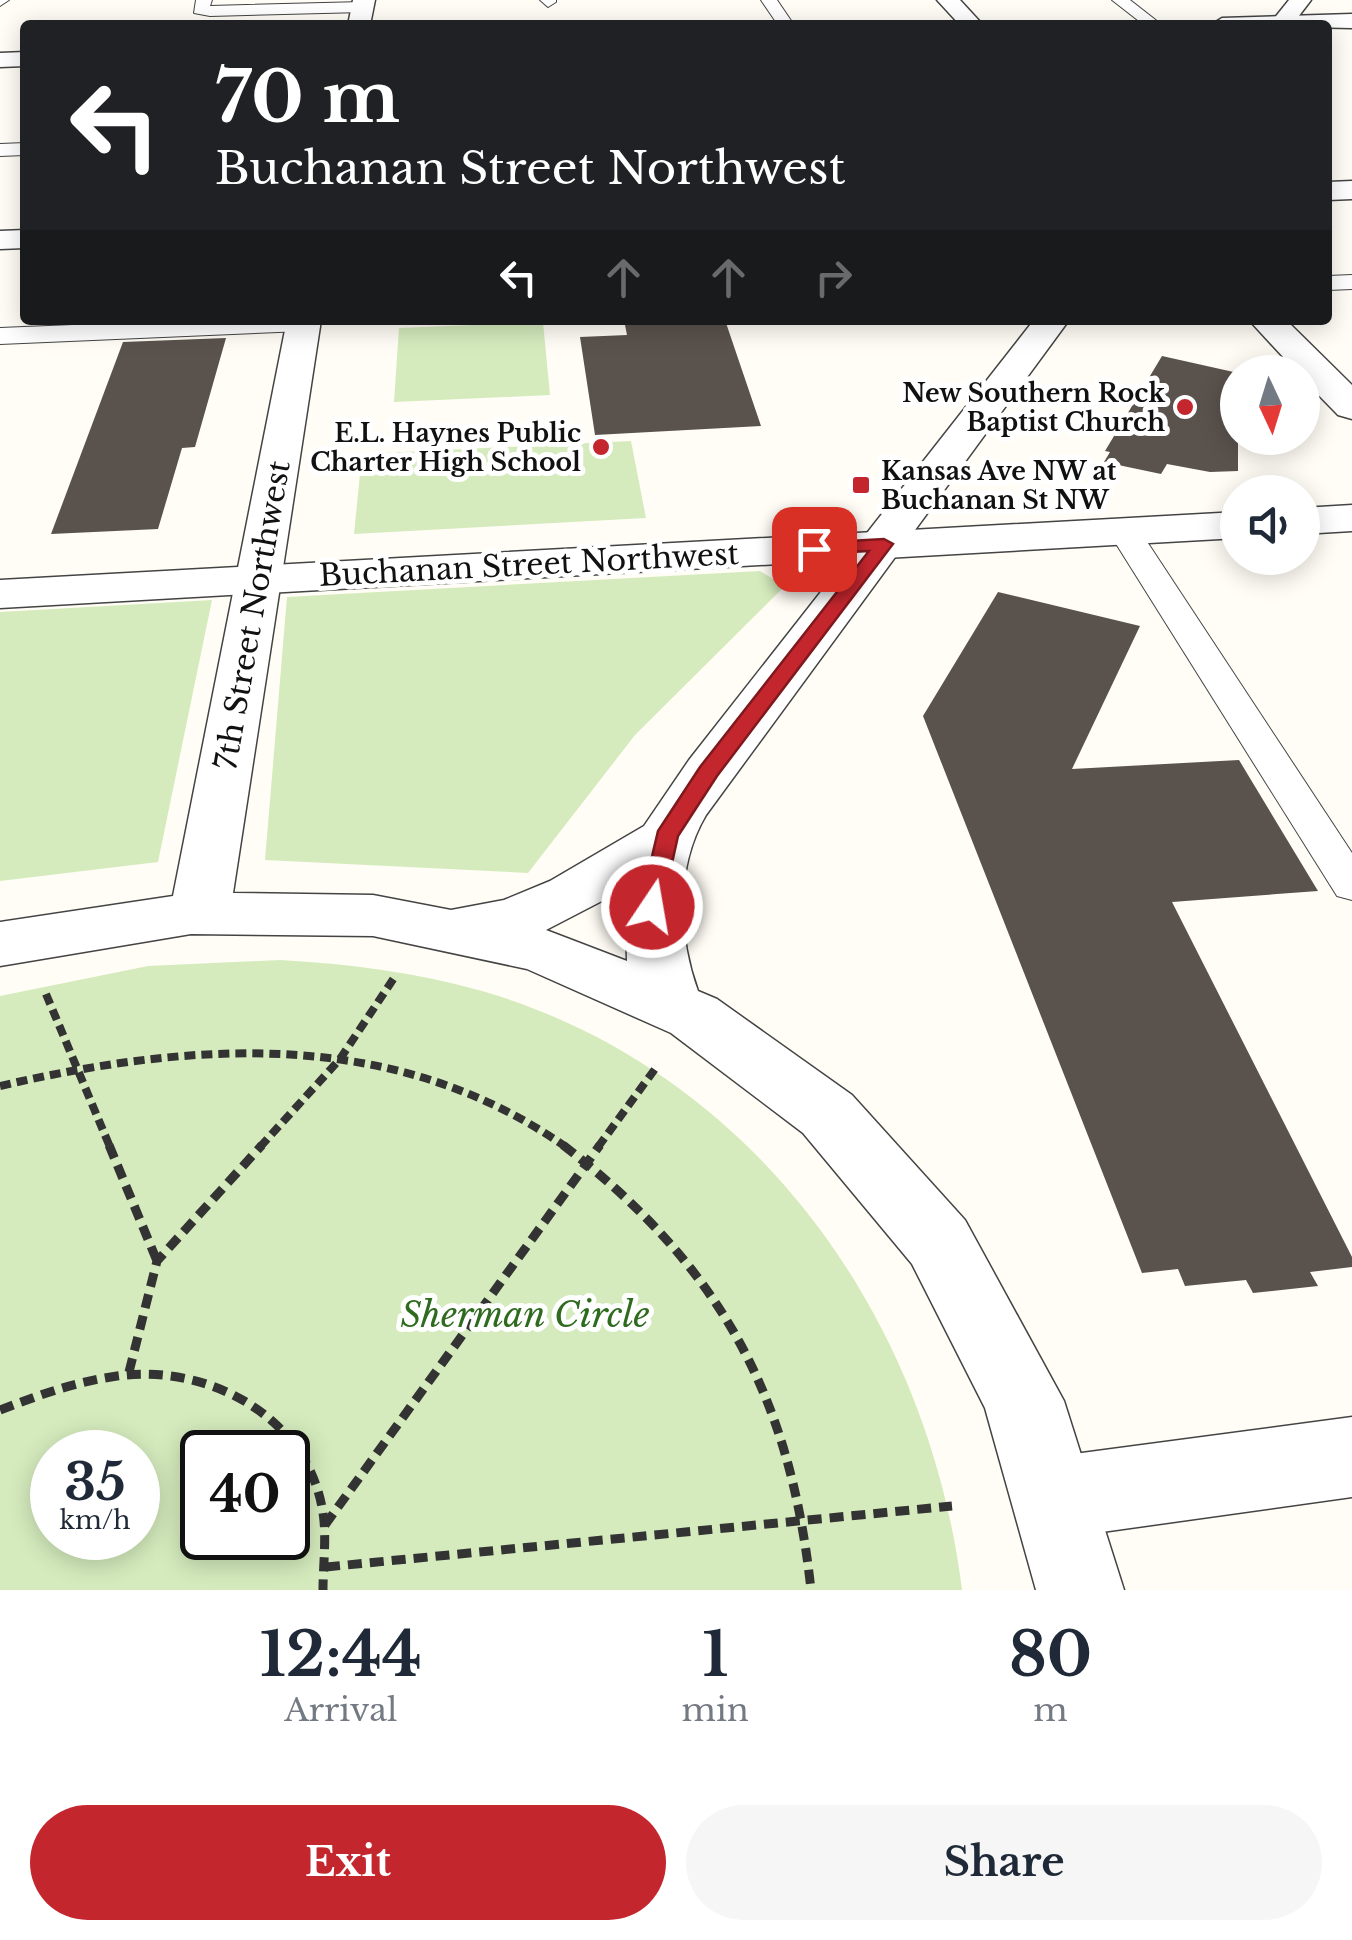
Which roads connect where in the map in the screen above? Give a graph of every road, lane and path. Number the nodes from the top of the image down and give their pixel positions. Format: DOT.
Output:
graph roads {
  1 [pos="204,0"];
  2 [pos="948,0"];
  3 [pos="1120,0"];
  4 [pos="1300,0"];
  5 [pos="362,10"];
  6 [pos="967,20"];
  7 [pos="1147,20"];
  8 [pos="1284,20"];
  9 [pos="239,325"];
  10 [pos="303,325"];
  11 [pos="1048,325"];
  12 [pos="1271,325"];
  13 [pos="0,336"];
  14 [pos="1352,407"];
  15 [pos="1352,518"];
  16 [pos="1320,520"];
  17 [pos="1220,525"];
  18 [pos="1124,531"];
  19 [pos="884,544"];
  20 [pos="260,580"];
  21 [pos="0,594"];
  22 [pos="667,836"];
  23 [pos="1352,886"];
  24 [pos="200,910"];
  25 [pos="463,927"];
  26 [pos="0,944"];
  27 [pos="401,969"];
  28 [pos="43,988"];
  29 [pos="662,1034"];
  30 [pos="340,1059"];
  31 [pos="77,1068"];
  32 [pos="0,1086"];
  33 [pos="589,1160"];
  34 [pos="157,1261"];
  35 [pos="129,1372"];
  36 [pos="0,1410"];
  37 [pos="1352,1457"];
  38 [pos="1059,1497"];
  39 [pos="952,1506"];
  40 [pos="804,1522"];
  41 [pos="324,1525"];
  42 [pos="326,1567"];
  43 [pos="323,1590"];
  44 [pos="811,1590"];
  45 [pos="1080,1590"];
  1 -- 5 [label="lane"];
  2 -- 6 [label="street"];
  3 -- 7 [label="lane"];
  4 -- 8 [label="street"];
  9 -- 13 [label="lane"];
  10 -- 20 [label="street, 7th Street Northwest"];
  11 -- 19 [label="street"];
  12 -- 14 [label="street"];
  15 -- 16 [label="street"];
  17 -- 18 [label="street, Buchanan Street Northwest"];
  18 -- 19 [label="street, Buchanan Street Northwest"];
  18 -- 23 [label="lane"];
  19 -- 20 [label="street, Buchanan Street Northwest"];
  19 -- 22 [label="street"];
  20 -- 21 [label="street, Buchanan Street Northwest"];
  20 -- 24 [label="street, 7th Street Northwest"];
  22 -- 25 [label="street"];
  22 -- 29 [label="street"];
  24 -- 25 [label="street"];
  24 -- 26 [label="street"];
  25 -- 29 [label="street"];
  27 -- 30 [label="path"];
  28 -- 31 [label="path"];
  29 -- 33 [label="path"];
  29 -- 38 [label="street"];
  30 -- 31 [label="path"];
  30 -- 33 [label="path"];
  30 -- 34 [label="path"];
  31 -- 32 [label="path"];
  31 -- 34 [label="path"];
  33 -- 40 [label="path"];
  33 -- 41 [label="path"];
  34 -- 35 [label="path"];
  35 -- 36 [label="path"];
  35 -- 41 [label="path"];
  37 -- 38 [label="street"];
  38 -- 45 [label="street"];
  39 -- 40 [label="path"];
  40 -- 42 [label="path"];
  40 -- 44 [label="path"];
  41 -- 42 [label="path"];
  42 -- 43 [label="path"];
}
